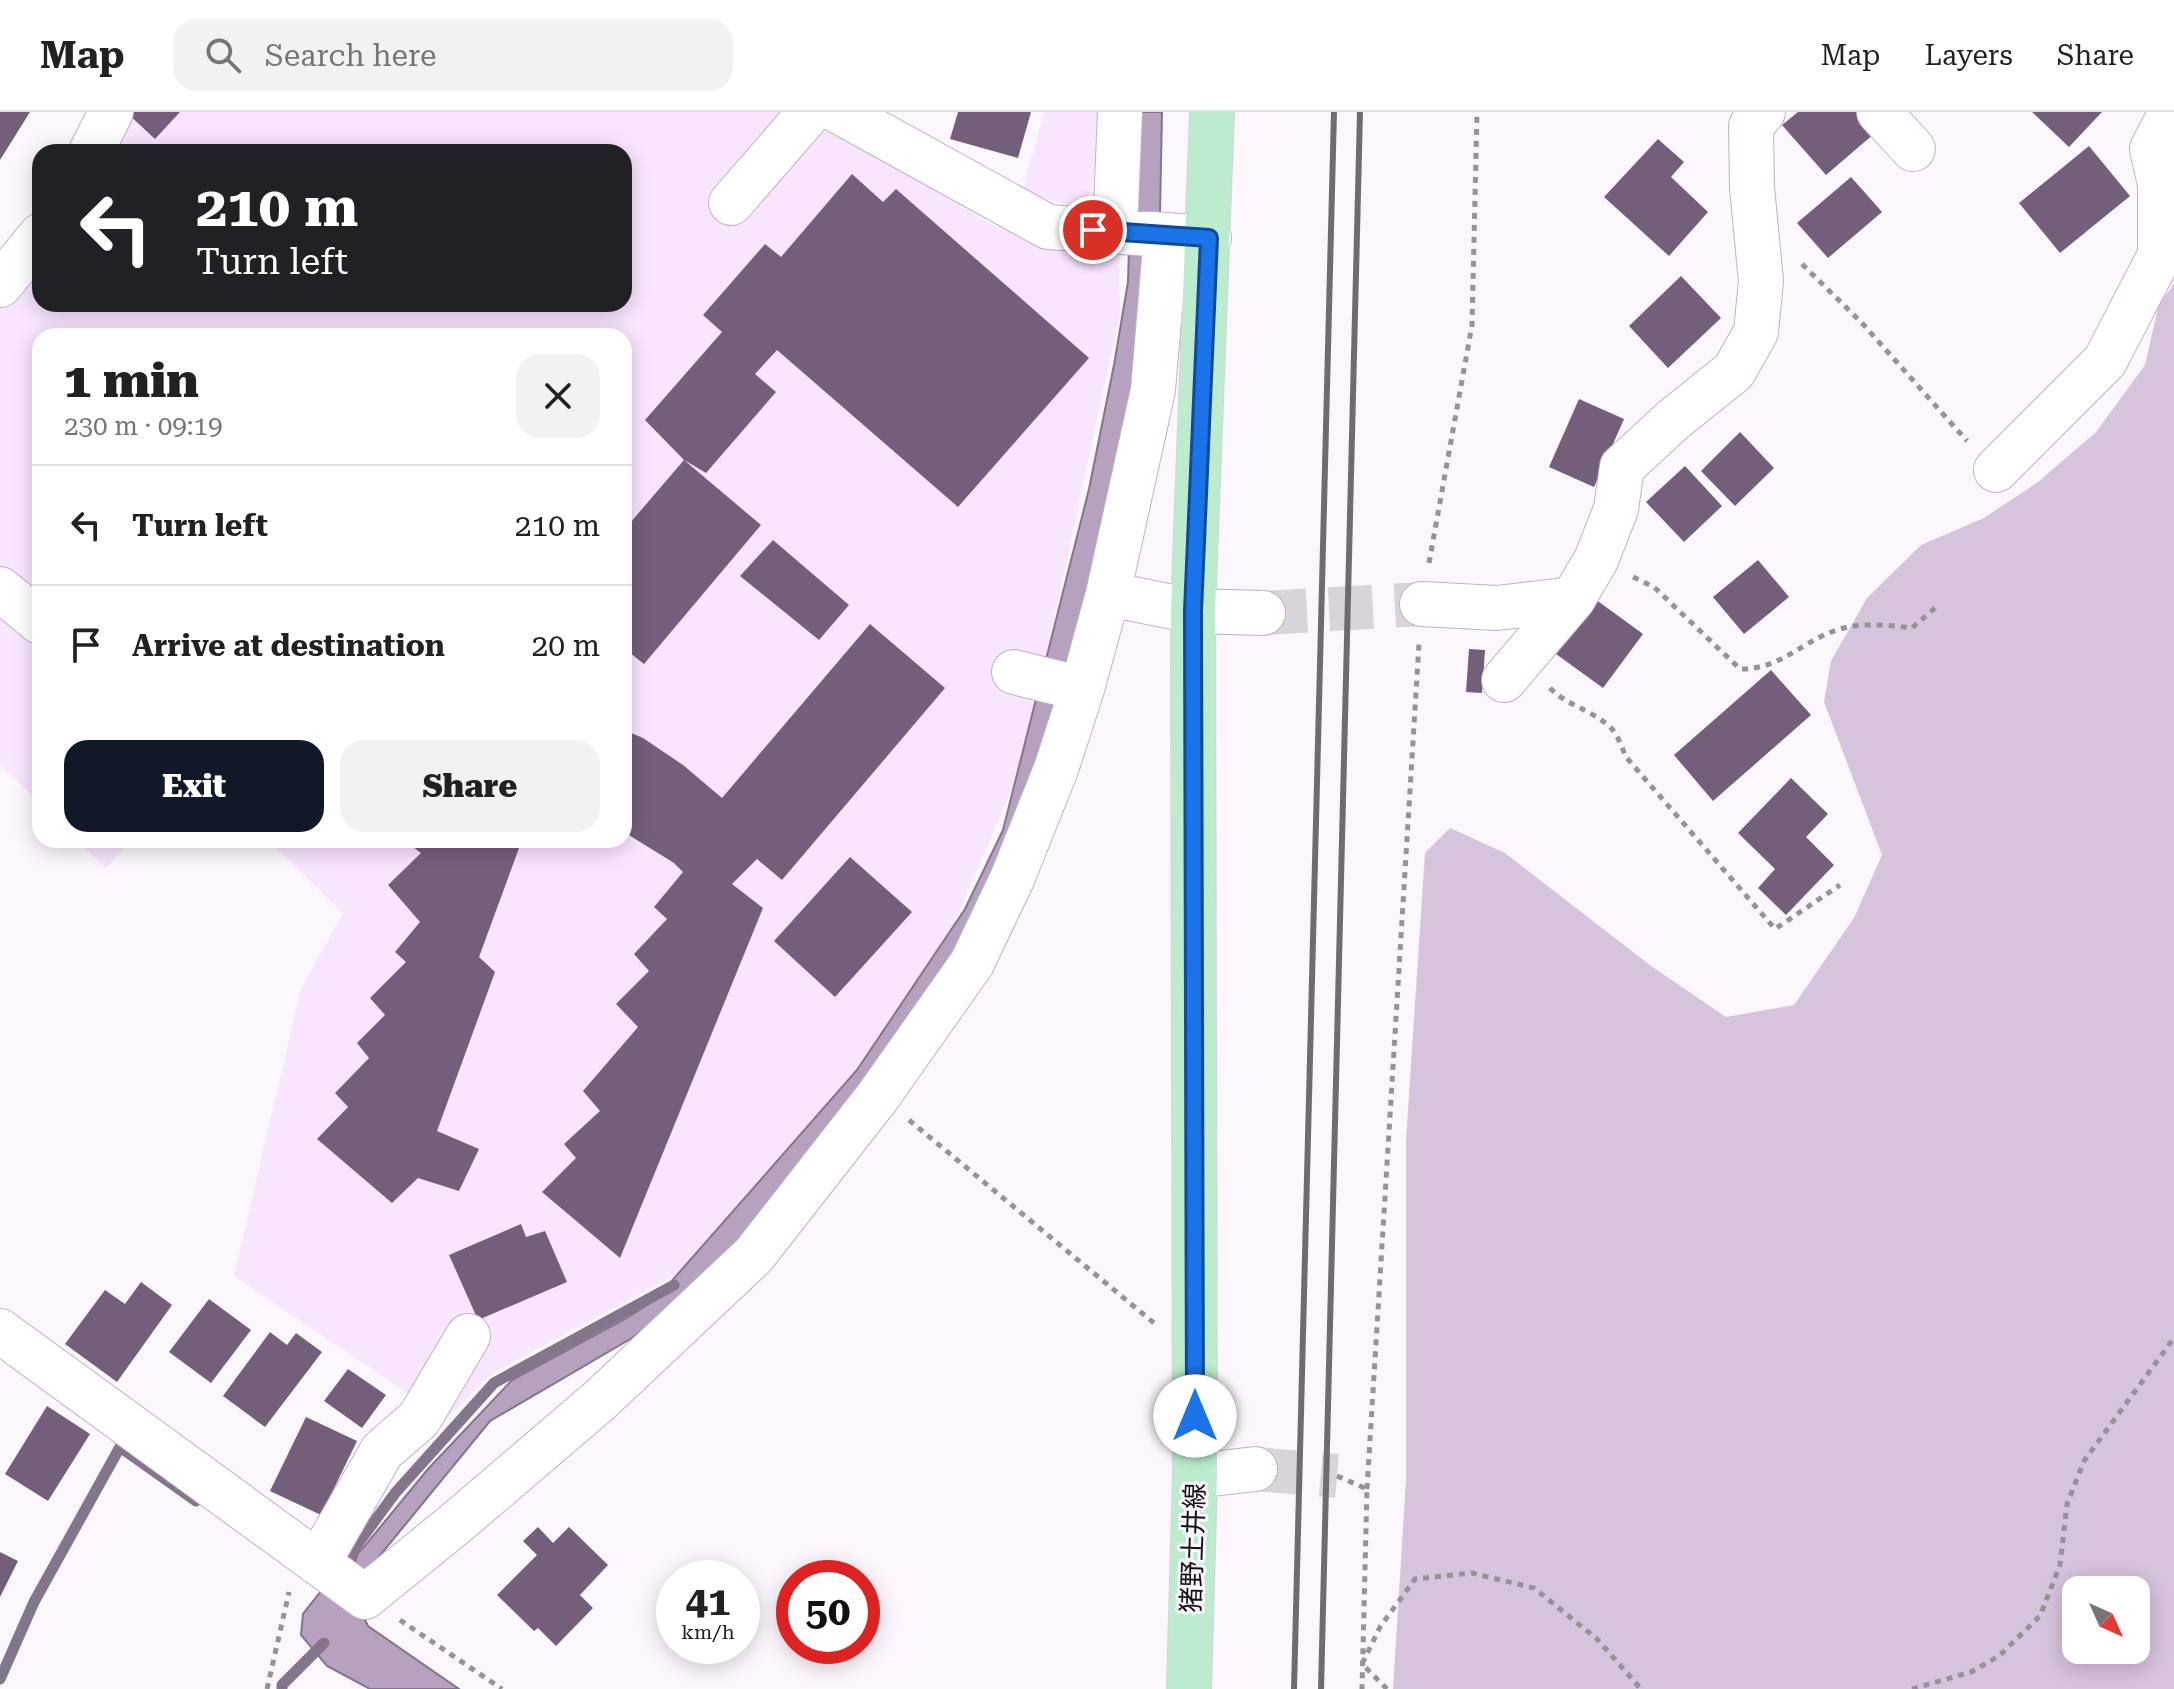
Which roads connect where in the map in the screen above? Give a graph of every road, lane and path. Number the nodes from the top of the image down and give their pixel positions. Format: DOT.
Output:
graph roads {
  1 [pos="111,112"];
  2 [pos="810,112"];
  3 [pos="840,112"];
  4 [pos="1120,112"];
  5 [pos="1212,112"];
  6 [pos="1477,112"];
  7 [pos="1763,112"];
  8 [pos="1879,112"];
  9 [pos="2171,112"];
  10 [pos="95,144"];
  11 [pos="1913,149"];
  12 [pos="731,203"];
  13 [pos="1115,232"];
  14 [pos="1166,235"];
  15 [pos="1209,238"];
  16 [pos="32,246"];
  17 [pos="1799,262"];
  18 [pos="0,285"];
  19 [pos="1996,470"];
  20 [pos="1596,560"];
  21 [pos="0,589"];
  22 [pos="1108,594"];
  23 [pos="1573,599"];
  24 [pos="1422,604"];
  25 [pos="1936,607"];
  26 [pos="1193,611"];
  27 [pos="1263,613"];
  28 [pos="32,615"];
  29 [pos="1513,669"];
  30 [pos="1014,672"];
  31 [pos="1082,689"];
  32 [pos="1840,885"];
  33 [pos="879,1095"];
  34 [pos="0,1331"];
  35 [pos="468,1336"];
  36 [pos="2174,1338"];
  37 [pos="1195,1357"];
  38 [pos="1255,1469"];
  39 [pos="1195,1476"];
  40 [pos="1337,1476"];
  41 [pos="1367,1489"];
  42 [pos="328,1570"];
  43 [pos="1362,1664"];
  44 [pos="267,1689"];
  45 [pos="502,1689"];
  46 [pos="1189,1689"];
  47 [pos="1362,1689"];
  48 [pos="1387,1689"];
  49 [pos="1641,1689"];
  50 [pos="1912,1689"];
  1 -- 10 [label="street"];
  2 -- 12 [label="street"];
  3 -- 13 [label="street"];
  4 -- 13 [label="street"];
  5 -- 15 [label="main road, 猪野土井線"];
  6 -- 24 [label="path"];
  7 -- 20 [label="street"];
  8 -- 11 [label="street"];
  9 -- 19 [label="street"];
  13 -- 14 [label="street"];
  14 -- 15 [label="street"];
  14 -- 22 [label="street"];
  15 -- 26 [label="main road, 猪野土井線"];
  16 -- 18 [label="street"];
  17 -- 19 [label="path"];
  20 -- 23 [label="street"];
  20 -- 25 [label="path"];
  21 -- 28 [label="street"];
  22 -- 26 [label="street"];
  22 -- 31 [label="street"];
  23 -- 24 [label="street"];
  23 -- 29 [label="street"];
  24 -- 41 [label="path"];
  26 -- 27 [label="street"];
  26 -- 37 [label="main road, 猪野土井線"];
  29 -- 32 [label="path"];
  30 -- 31 [label="street"];
  31 -- 33 [label="street"];
  33 -- 37 [label="path"];
  33 -- 42 [label="street"];
  34 -- 42 [label="street"];
  35 -- 42 [label="street"];
  36 -- 50 [label="path"];
  37 -- 39 [label="main road, 猪野土井線"];
  38 -- 39 [label="street"];
  39 -- 46 [label="main road, 猪野土井線"];
  40 -- 41 [label="path"];
  41 -- 43 [label="path"];
  42 -- 44 [label="path"];
  42 -- 45 [label="path"];
  43 -- 47 [label="path"];
  43 -- 48 [label="path"];
  43 -- 49 [label="path"];
}
